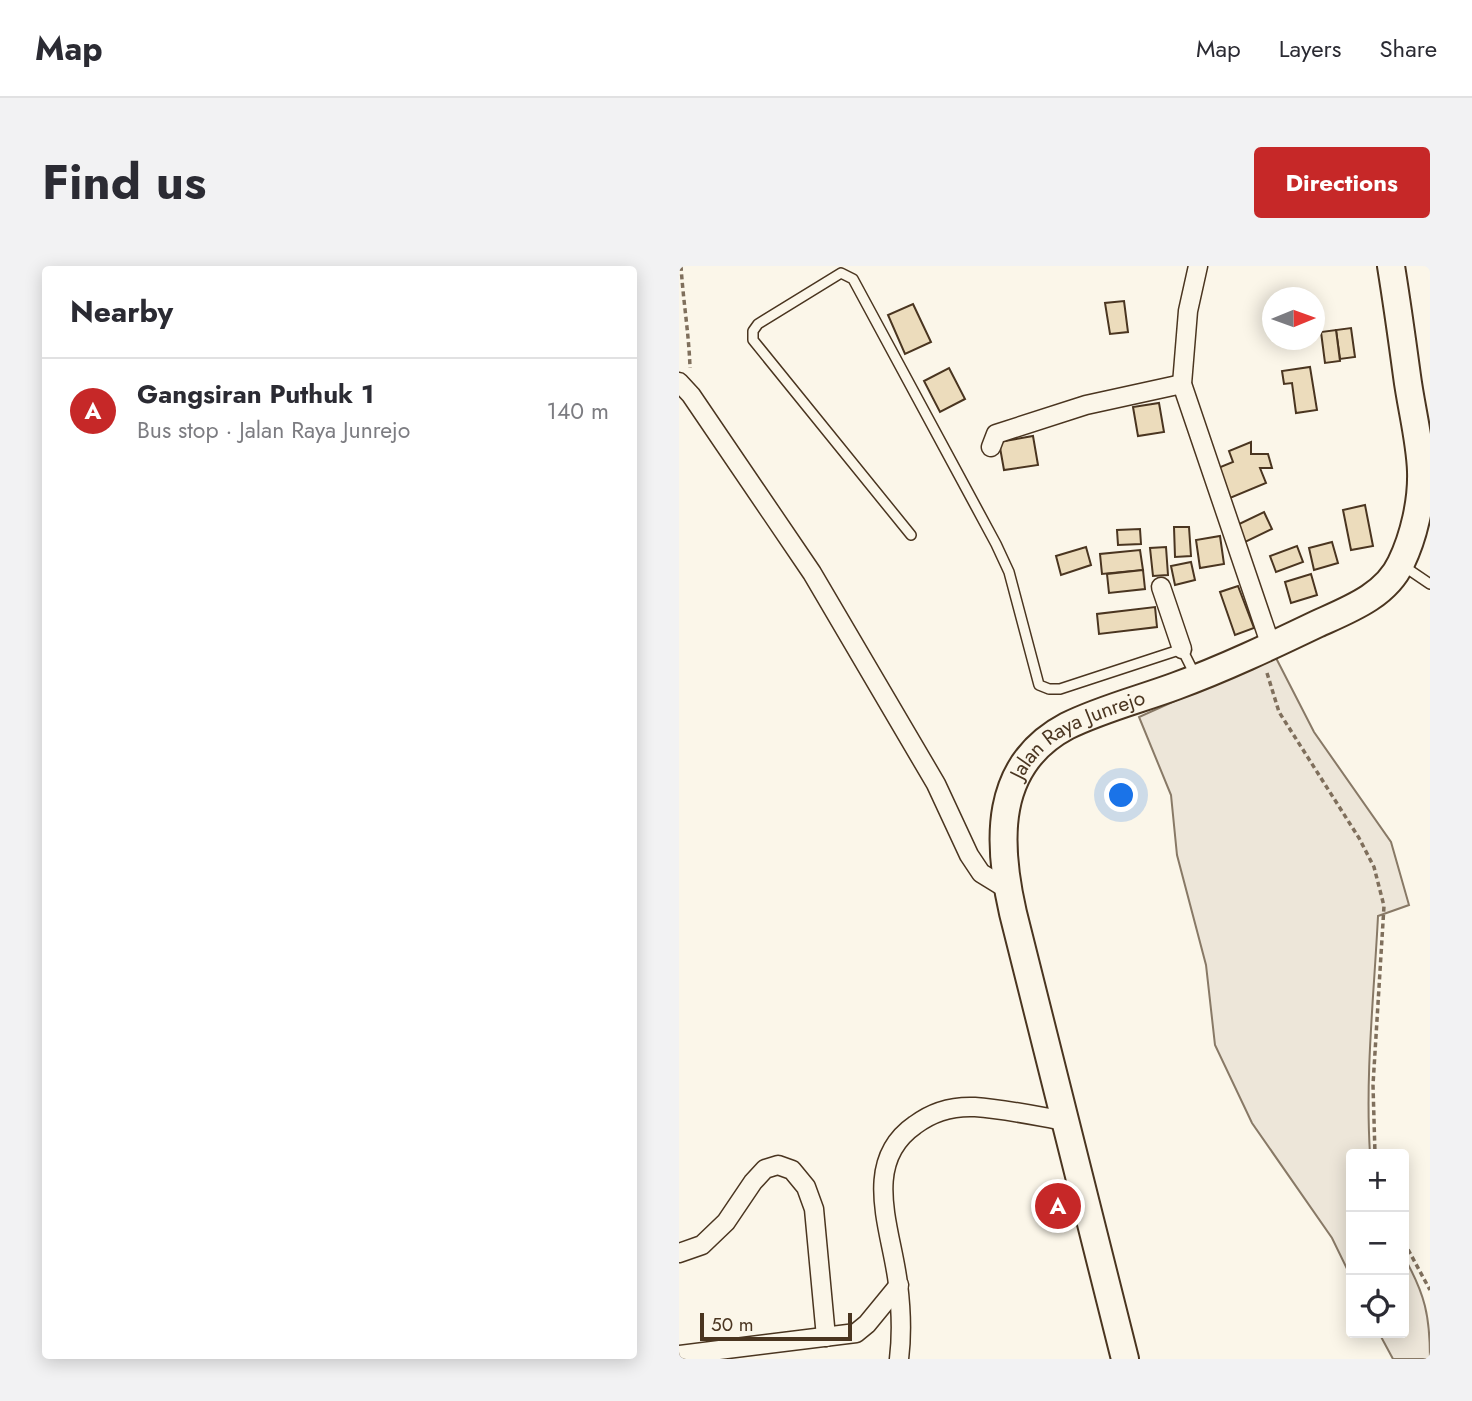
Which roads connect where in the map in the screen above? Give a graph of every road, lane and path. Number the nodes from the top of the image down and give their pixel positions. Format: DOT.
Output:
graph roads {
  1 [pos="681,266"];
  2 [pos="1198,266"];
  3 [pos="1391,266"];
  4 [pos="1182,384"];
  5 [pos="685,388"];
  6 [pos="991,447"];
  7 [pos="1425,471"];
  8 [pos="911,535"];
  9 [pos="1401,564"];
  10 [pos="1430,584"];
  11 [pos="1161,587"];
  12 [pos="1266,648"];
  13 [pos="1182,649"];
  14 [pos="1197,678"];
  15 [pos="1007,889"];
  16 [pos="1065,1121"];
  17 [pos="1374,1149"];
  18 [pos="1409,1251"];
  19 [pos="679,1253"];
  20 [pos="898,1285"];
  21 [pos="1430,1290"];
  22 [pos="826,1337"];
  23 [pos="679,1355"];
  24 [pos="899,1359"];
  25 [pos="1125,1359"];
  1 -- 5 [label="path"];
  2 -- 4 [label="street"];
  3 -- 7 [label="street, Jalan Raya Junrejo"];
  4 -- 6 [label="street"];
  4 -- 12 [label="street"];
  5 -- 15 [label="street"];
  7 -- 9 [label="street, Jalan Raya Junrejo"];
  8 -- 13 [label="lane"];
  9 -- 10 [label="lane"];
  9 -- 12 [label="street, Jalan Raya Junrejo"];
  11 -- 13 [label="street"];
  12 -- 14 [label="street, Jalan Raya Junrejo"];
  12 -- 17 [label="path"];
  13 -- 14 [label="lane"];
  14 -- 15 [label="street, Jalan Raya Junrejo"];
  15 -- 16 [label="street, Jalan Raya Junrejo"];
  16 -- 20 [label="street"];
  16 -- 25 [label="street, Jalan Raya Junrejo"];
  18 -- 21 [label="path"];
  19 -- 22 [label="street"];
  20 -- 22 [label="street"];
  20 -- 24 [label="street"];
  22 -- 23 [label="street"];
}
